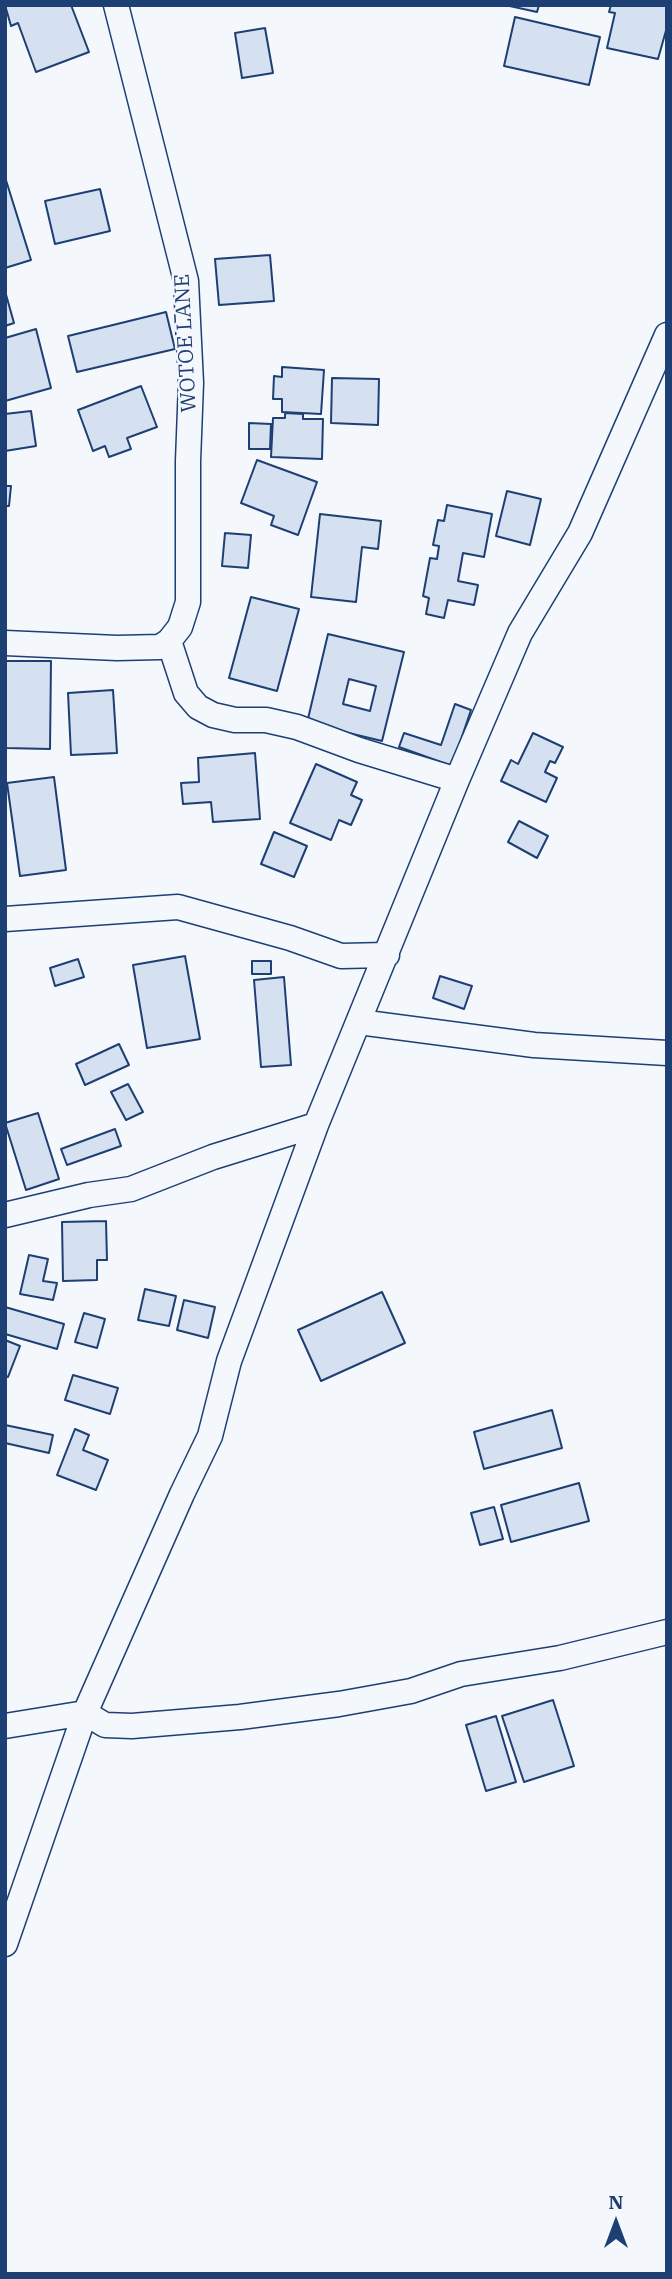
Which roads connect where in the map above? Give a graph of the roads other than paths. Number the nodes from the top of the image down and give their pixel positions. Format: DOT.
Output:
graph roads {
  1 [pos="116,5"];
  2 [pos="667,335"];
  3 [pos="169,641"];
  4 [pos="5,643"];
  5 [pos="457,780"];
  6 [pos="5,919"];
  7 [pos="387,955"];
  8 [pos="359,1023"];
  9 [pos="667,1054"];
  10 [pos="316,1125"];
  11 [pos="5,1214"];
  12 [pos="667,1632"];
  13 [pos="85,1713"];
  14 [pos="5,1726"];
  15 [pos="5,1944"];
  1 -- 3 [label="street, WOTOE LANE"];
  2 -- 5 [label="street"];
  3 -- 4 [label="street"];
  3 -- 5 [label="street"];
  5 -- 7 [label="street"];
  6 -- 7 [label="street"];
  7 -- 8 [label="street"];
  8 -- 9 [label="street"];
  8 -- 10 [label="street"];
  10 -- 11 [label="street"];
  10 -- 13 [label="street"];
  12 -- 13 [label="street"];
  13 -- 14 [label="street"];
  13 -- 15 [label="street"];
}
